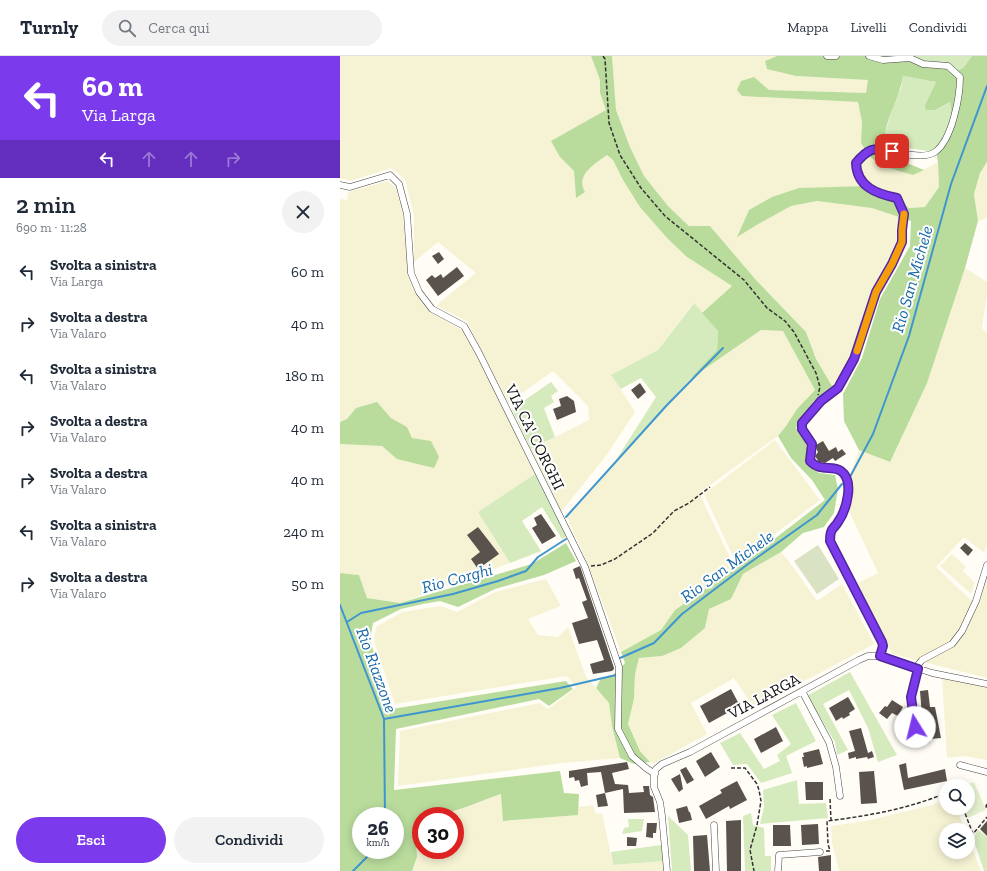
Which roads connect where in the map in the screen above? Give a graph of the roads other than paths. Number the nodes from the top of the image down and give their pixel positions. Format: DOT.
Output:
graph roads {
  1 [pos="827,56"];
  2 [pos="836,56"];
  3 [pos="869,56"];
  4 [pos="340,185"];
  5 [pos="987,565"];
  6 [pos="880,656"];
  7 [pos="918,669"];
  8 [pos="987,684"];
  9 [pos="802,691"];
  10 [pos="915,727"];
  11 [pos="960,764"];
  12 [pos="987,772"];
  13 [pos="655,774"];
  14 [pos="840,796"];
  15 [pos="714,825"];
  16 [pos="820,852"];
  17 [pos="667,871"];
  18 [pos="716,871"];
  19 [pos="778,871"];
  1 -- 2 [label="street"];
  3 -- 6 [label="street"];
  4 -- 13 [label="street, VIA CA' CORGHI"];
  5 -- 7 [label="street"];
  6 -- 7 [label="street, VIA LARGA"];
  6 -- 9 [label="street, VIA LARGA"];
  7 -- 8 [label="street, VIA LARGA"];
  7 -- 10 [label="street"];
  9 -- 13 [label="street, VIA LARGA"];
  9 -- 14 [label="street"];
  11 -- 12 [label="street"];
  13 -- 17 [label="street"];
  15 -- 18 [label="street"];
  16 -- 19 [label="street"];
}
